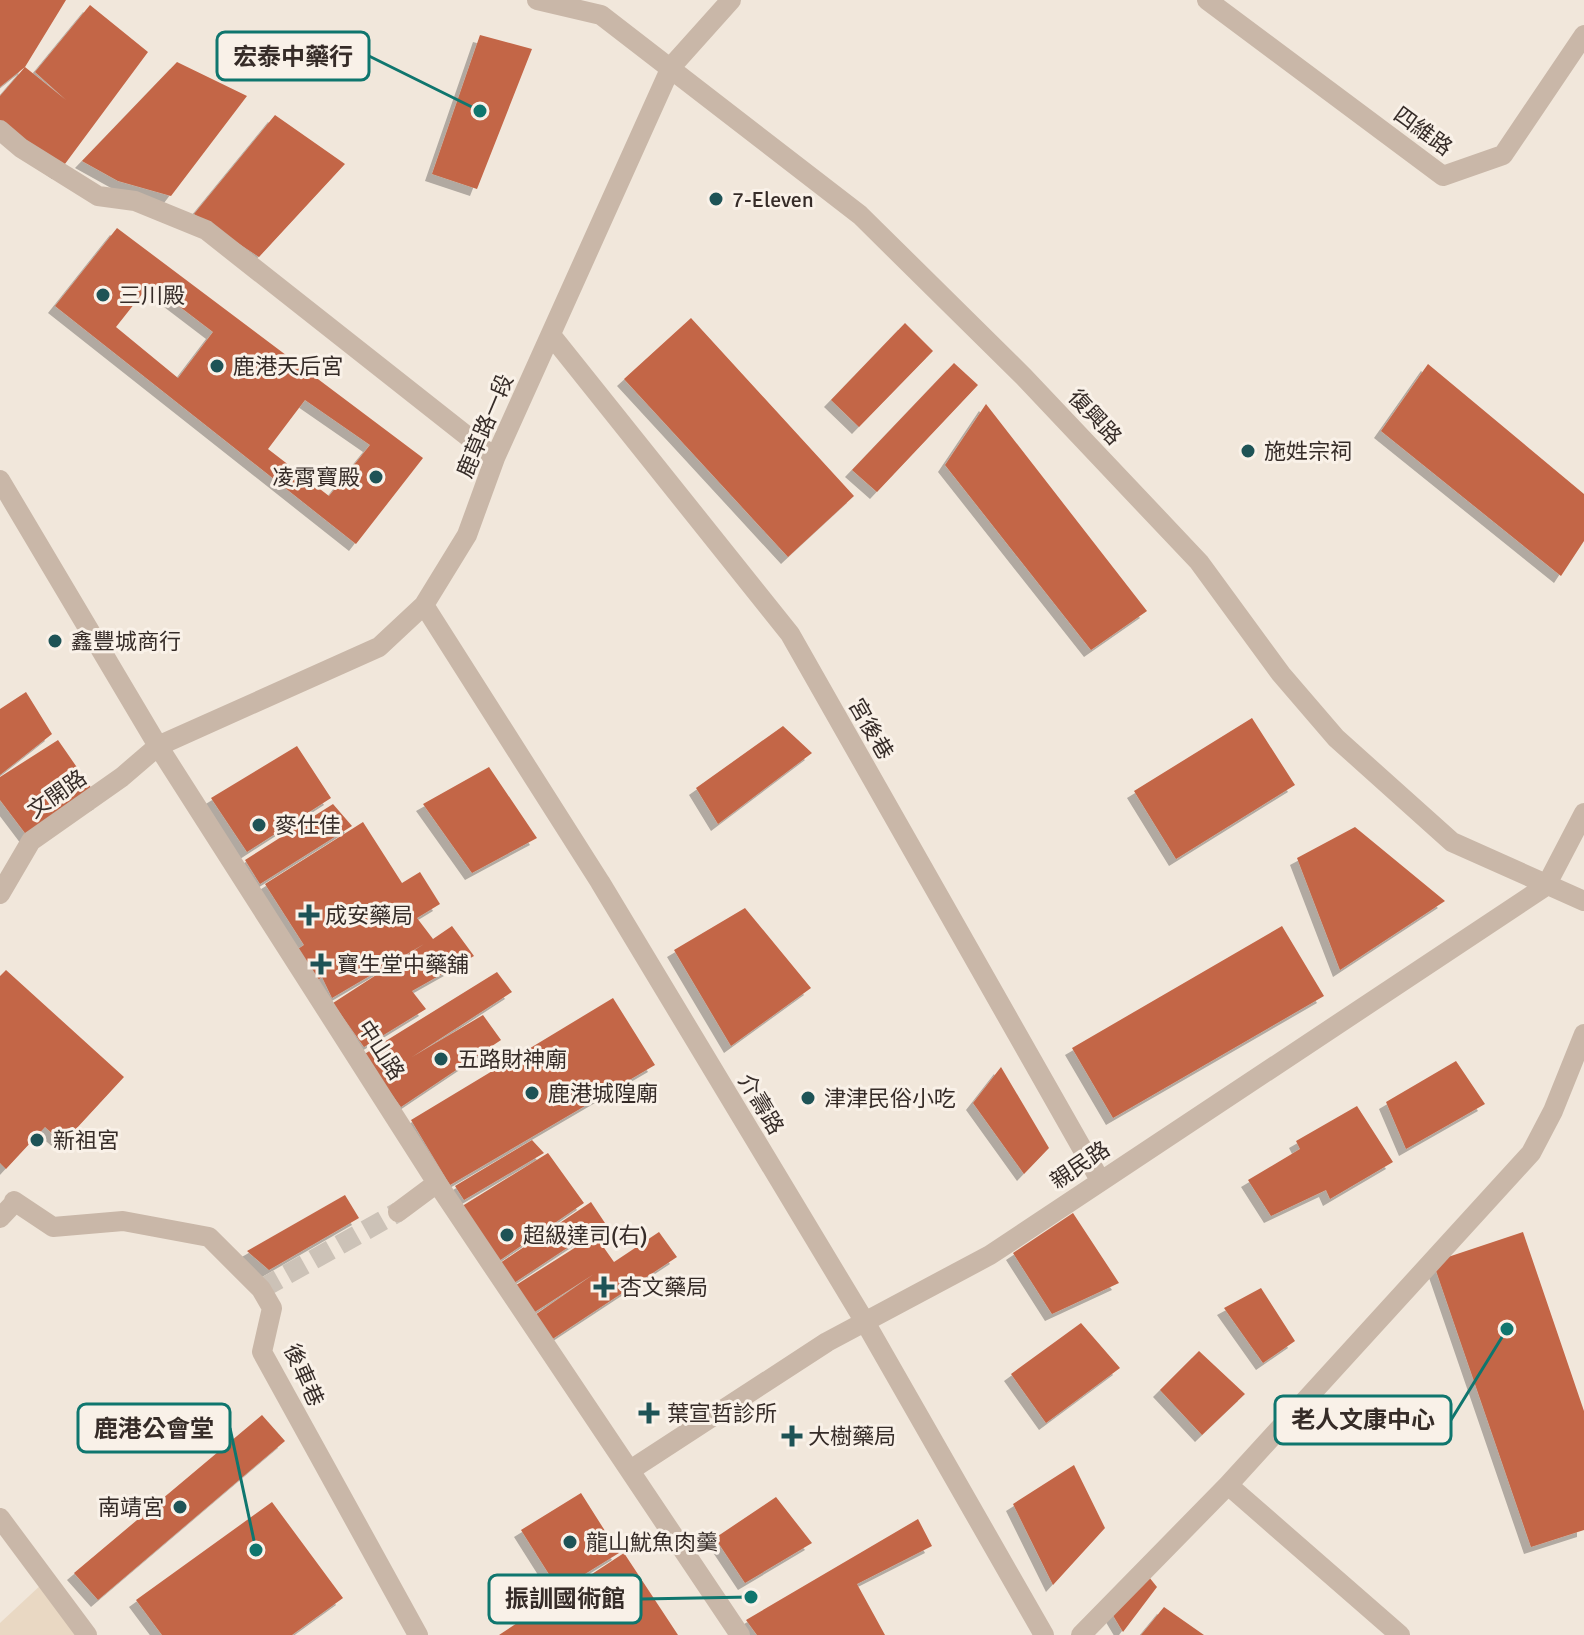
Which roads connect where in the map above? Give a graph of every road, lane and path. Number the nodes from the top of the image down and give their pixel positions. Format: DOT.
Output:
graph roads {
  1 [pos="537,0"];
  2 [pos="731,0"];
  3 [pos="1207,0"];
  4 [pos="597,8"];
  5 [pos="1584,35"];
  6 [pos="671,67"];
  7 [pos="0,130"];
  8 [pos="551,335"];
  9 [pos="495,458"];
  10 [pos="0,480"];
  11 [pos="424,605"];
  12 [pos="158,746"];
  13 [pos="1584,813"];
  14 [pos="1546,886"];
  15 [pos="0,894"];
  16 [pos="1584,901"];
  17 [pos="1584,1034"];
  18 [pos="1100,1180"];
  19 [pos="437,1183"];
  20 [pos="398,1212"];
  21 [pos="0,1218"];
  22 [pos="865,1322"];
  23 [pos="632,1469"];
  24 [pos="1228,1485"];
  25 [pos="0,1518"];
  26 [pos="87,1635"];
  27 [pos="417,1635"];
  28 [pos="740,1635"];
  29 [pos="1044,1635"];
  30 [pos="1081,1635"];
  31 [pos="1400,1635"];
  1 -- 4 [label="street, 復興路"];
  2 -- 6 [label="street, 鹿草路一段"];
  3 -- 5 [label="street, 四維路"];
  4 -- 6 [label="street, 復興路"];
  6 -- 8 [label="street, 鹿草路一段"];
  6 -- 14 [label="street, 復興路"];
  7 -- 9 [label="street"];
  8 -- 9 [label="street, 鹿草路一段"];
  8 -- 18 [label="street, 宮後巷"];
  9 -- 11 [label="street, 鹿草路一段"];
  10 -- 12 [label="street, 中山路"];
  11 -- 12 [label="street, 鹿草路一段"];
  11 -- 22 [label="street, 介壽路"];
  12 -- 15 [label="street, 文開路"];
  12 -- 19 [label="street, 中山路"];
  13 -- 14 [label="street"];
  14 -- 16 [label="street, 復興路"];
  14 -- 18 [label="street, 親民路"];
  17 -- 24 [label="street"];
  18 -- 22 [label="street, 親民路"];
  19 -- 20 [label="street"];
  19 -- 23 [label="street, 中山路"];
  21 -- 27 [label="street, 後車巷"];
  22 -- 23 [label="street, 親民路"];
  22 -- 29 [label="street, 介壽路"];
  23 -- 28 [label="street, 中山路"];
  24 -- 30 [label="street"];
  24 -- 31 [label="street"];
  25 -- 26 [label="street"];
}
